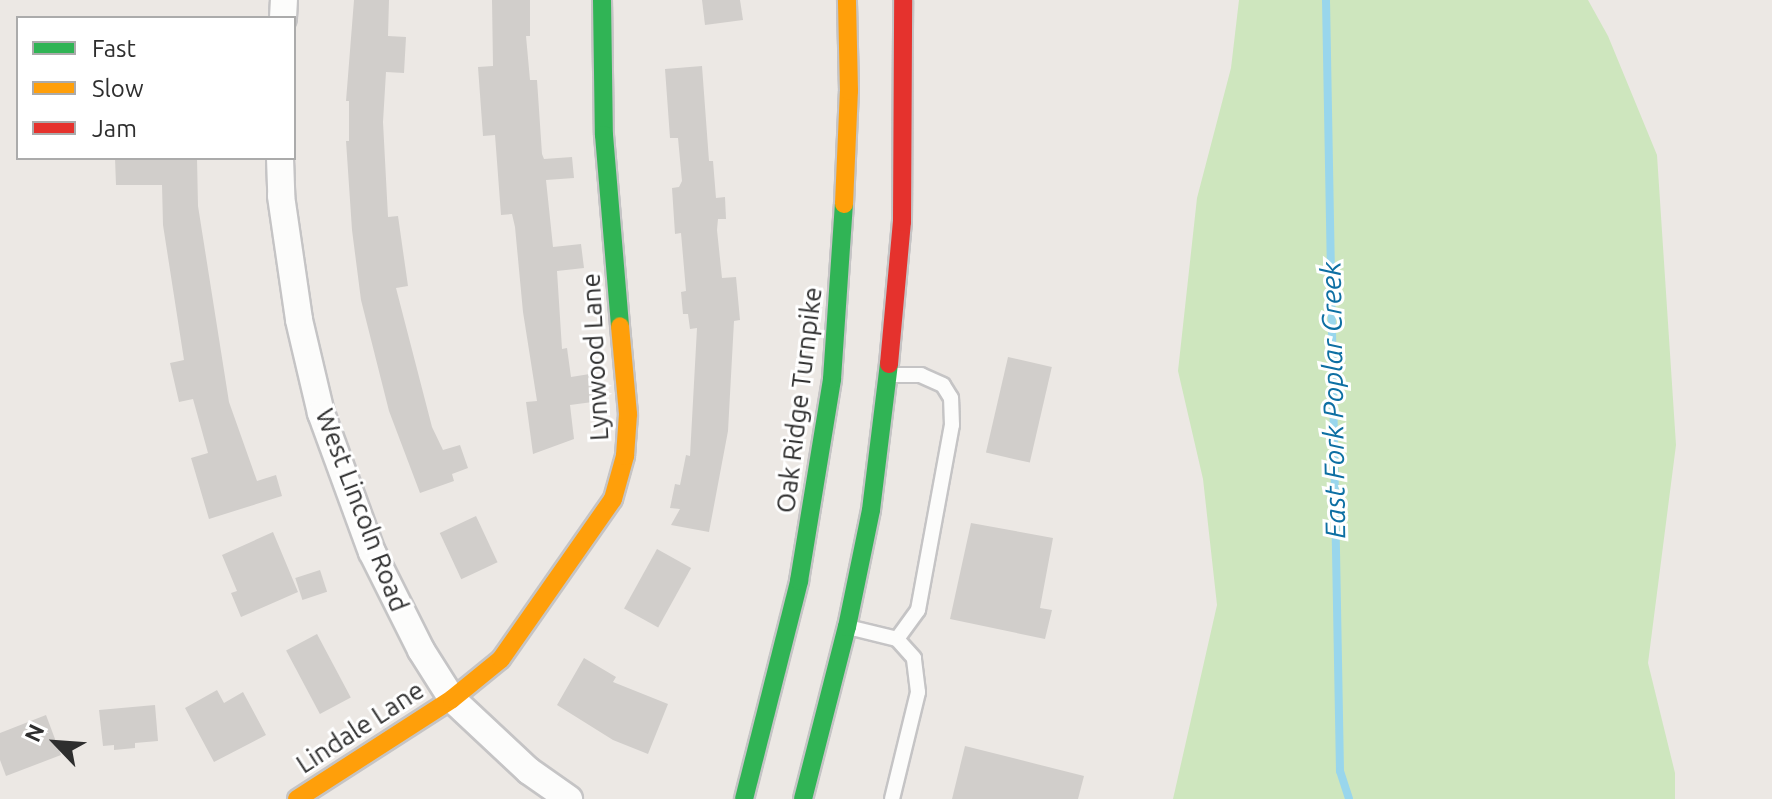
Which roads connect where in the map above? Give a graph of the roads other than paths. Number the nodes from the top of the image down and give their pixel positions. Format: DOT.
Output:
graph roads {
  1 [pos="602,0"];
  2 [pos="847,0"];
  3 [pos="903,0"];
  4 [pos="280,160"];
  5 [pos="888,375"];
  6 [pos="847,627"];
  7 [pos="897,639"];
  8 [pos="452,699"];
  9 [pos="297,799"];
  10 [pos="569,799"];
  11 [pos="744,799"];
  12 [pos="803,799"];
  13 [pos="892,799"];
  1 -- 8 [label="main road, Lynwood Lane"];
  2 -- 11 [label="main road, Oak Ridge Turnpike"];
  3 -- 5 [label="main road"];
  4 -- 8 [label="street, West Lincoln Road"];
  5 -- 6 [label="main road"];
  5 -- 7 [label="lane"];
  6 -- 7 [label="lane"];
  6 -- 12 [label="main road"];
  7 -- 13 [label="lane"];
  8 -- 9 [label="main road, Lindale Lane"];
  8 -- 10 [label="street, West Lincoln Road"];
}
